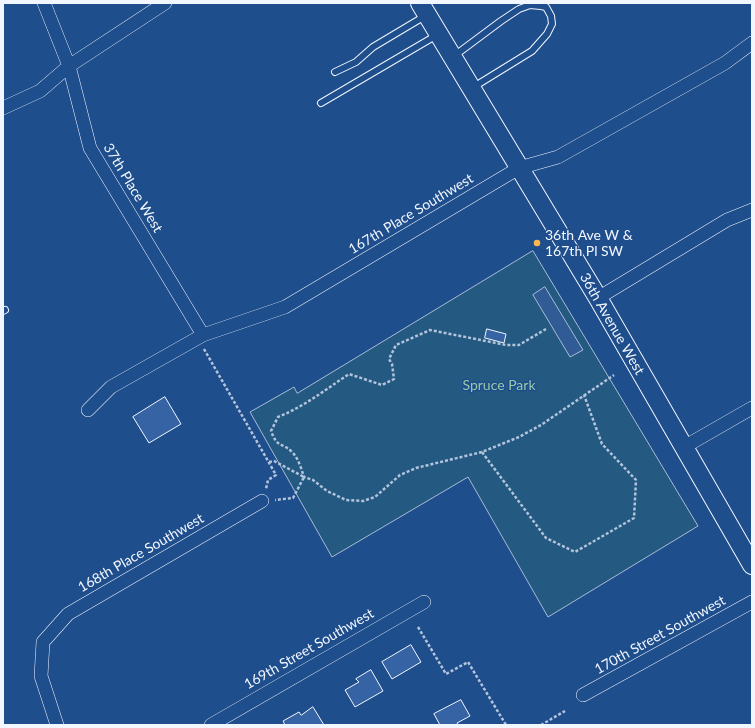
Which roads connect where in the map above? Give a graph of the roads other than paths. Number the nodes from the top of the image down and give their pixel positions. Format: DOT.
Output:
graph roads {
  1 [pos="44,3"];
  2 [pos="165,3"];
  3 [pos="423,9"];
  4 [pos="438,34"];
  5 [pos="752,43"];
  6 [pos="452,57"];
  7 [pos="69,66"];
  8 [pos="335,72"];
  9 [pos="471,88"];
  10 [pos="320,103"];
  11 [pos="3,108"];
  12 [pos="519,168"];
  13 [pos="752,210"];
  14 [pos="598,298"];
  15 [pos="200,337"];
  16 [pos="752,408"];
  17 [pos="88,410"];
  18 [pos="684,447"];
  19 [pos="262,501"];
  20 [pos="752,565"];
  21 [pos="424,602"];
  22 [pos="752,602"];
  23 [pos="583,695"];
  24 [pos="57,725"];
  25 [pos="210,725"];
  1 -- 7 [label="street, 37th Place West"];
  2 -- 7 [label="street"];
  3 -- 4 [label="main road, 36th Avenue West"];
  3 -- 8 [label="lane"];
  4 -- 6 [label="main road, 36th Avenue West"];
  4 -- 10 [label="lane"];
  5 -- 12 [label="street, 167th Place Southwest"];
  6 -- 9 [label="main road, 36th Avenue West"];
  6 -- 9 [label="lane"];
  7 -- 11 [label="street"];
  7 -- 15 [label="street, 37th Place West"];
  9 -- 12 [label="main road, 36th Avenue West"];
  12 -- 14 [label="main road, 36th Avenue West"];
  12 -- 15 [label="street, 167th Place Southwest"];
  13 -- 14 [label="street"];
  14 -- 18 [label="main road, 36th Avenue West"];
  15 -- 17 [label="street, 167th Place Southwest"];
  16 -- 18 [label="street"];
  18 -- 20 [label="main road, 36th Avenue West"];
  19 -- 24 [label="street, 168th Place Southwest"];
  21 -- 25 [label="street, 169th Street Southwest"];
  22 -- 23 [label="street, 170th Street Southwest"];
}
